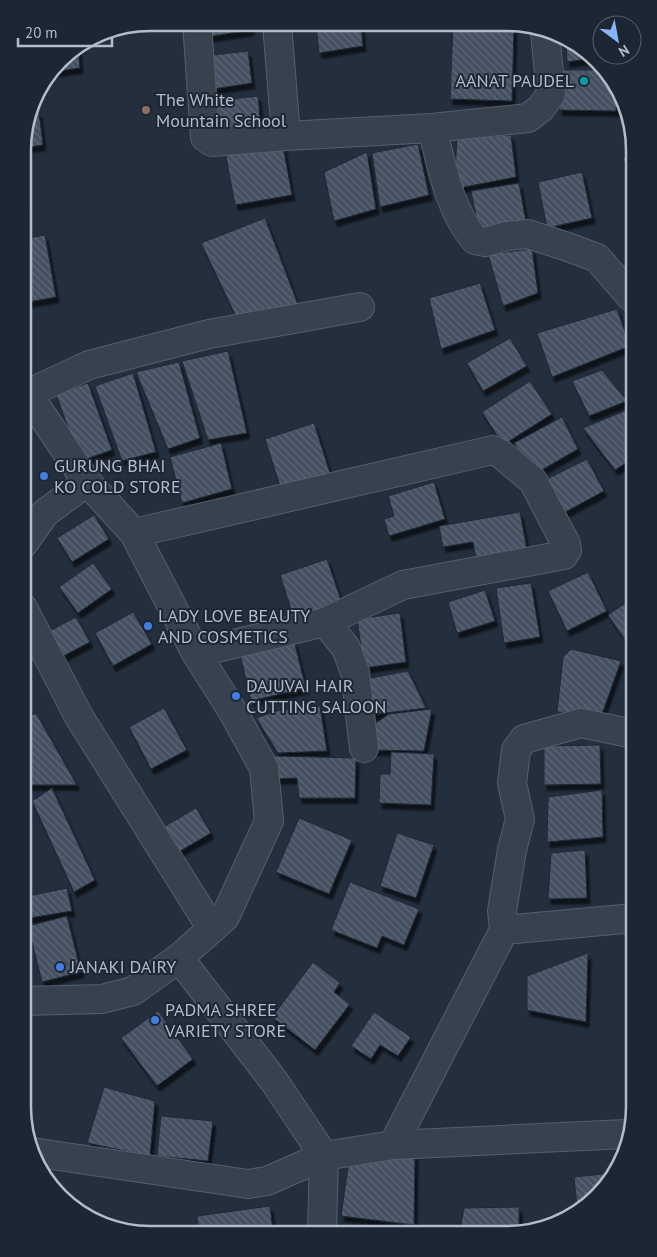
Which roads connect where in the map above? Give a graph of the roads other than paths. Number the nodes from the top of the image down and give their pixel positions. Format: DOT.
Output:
graph roads {
  1 [pos="198,31"];
  2 [pos="279,31"];
  3 [pos="546,38"];
  4 [pos="432,128"];
  5 [pos="286,136"];
  6 [pos="626,291"];
  7 [pos="360,307"];
  8 [pos="31,389"];
  9 [pos="31,400"];
  10 [pos="87,482"];
  11 [pos="31,533"];
  12 [pos="134,533"];
  13 [pos="325,622"];
  14 [pos="31,624"];
  15 [pos="196,653"];
  16 [pos="625,732"];
  17 [pos="364,748"];
  18 [pos="625,919"];
  19 [pos="212,929"];
  20 [pos="504,930"];
  21 [pos="179,958"];
  22 [pos="31,1000"];
  23 [pos="622,1134"];
  24 [pos="393,1145"];
  25 [pos="42,1153"];
  26 [pos="324,1156"];
  27 [pos="322,1226"];
  1 -- 5 [label="street"];
  2 -- 5 [label="street"];
  3 -- 4 [label="street"];
  4 -- 5 [label="street"];
  4 -- 6 [label="street"];
  7 -- 8 [label="street"];
  9 -- 10 [label="street"];
  10 -- 11 [label="street"];
  10 -- 12 [label="street"];
  12 -- 13 [label="street"];
  12 -- 15 [label="street"];
  13 -- 15 [label="street"];
  13 -- 17 [label="street"];
  14 -- 19 [label="street"];
  15 -- 19 [label="street"];
  16 -- 20 [label="street"];
  18 -- 20 [label="street"];
  19 -- 21 [label="street"];
  20 -- 24 [label="street"];
  21 -- 22 [label="street"];
  21 -- 26 [label="street"];
  23 -- 24 [label="street"];
  24 -- 26 [label="street"];
  25 -- 26 [label="street"];
  26 -- 27 [label="street"];
}
